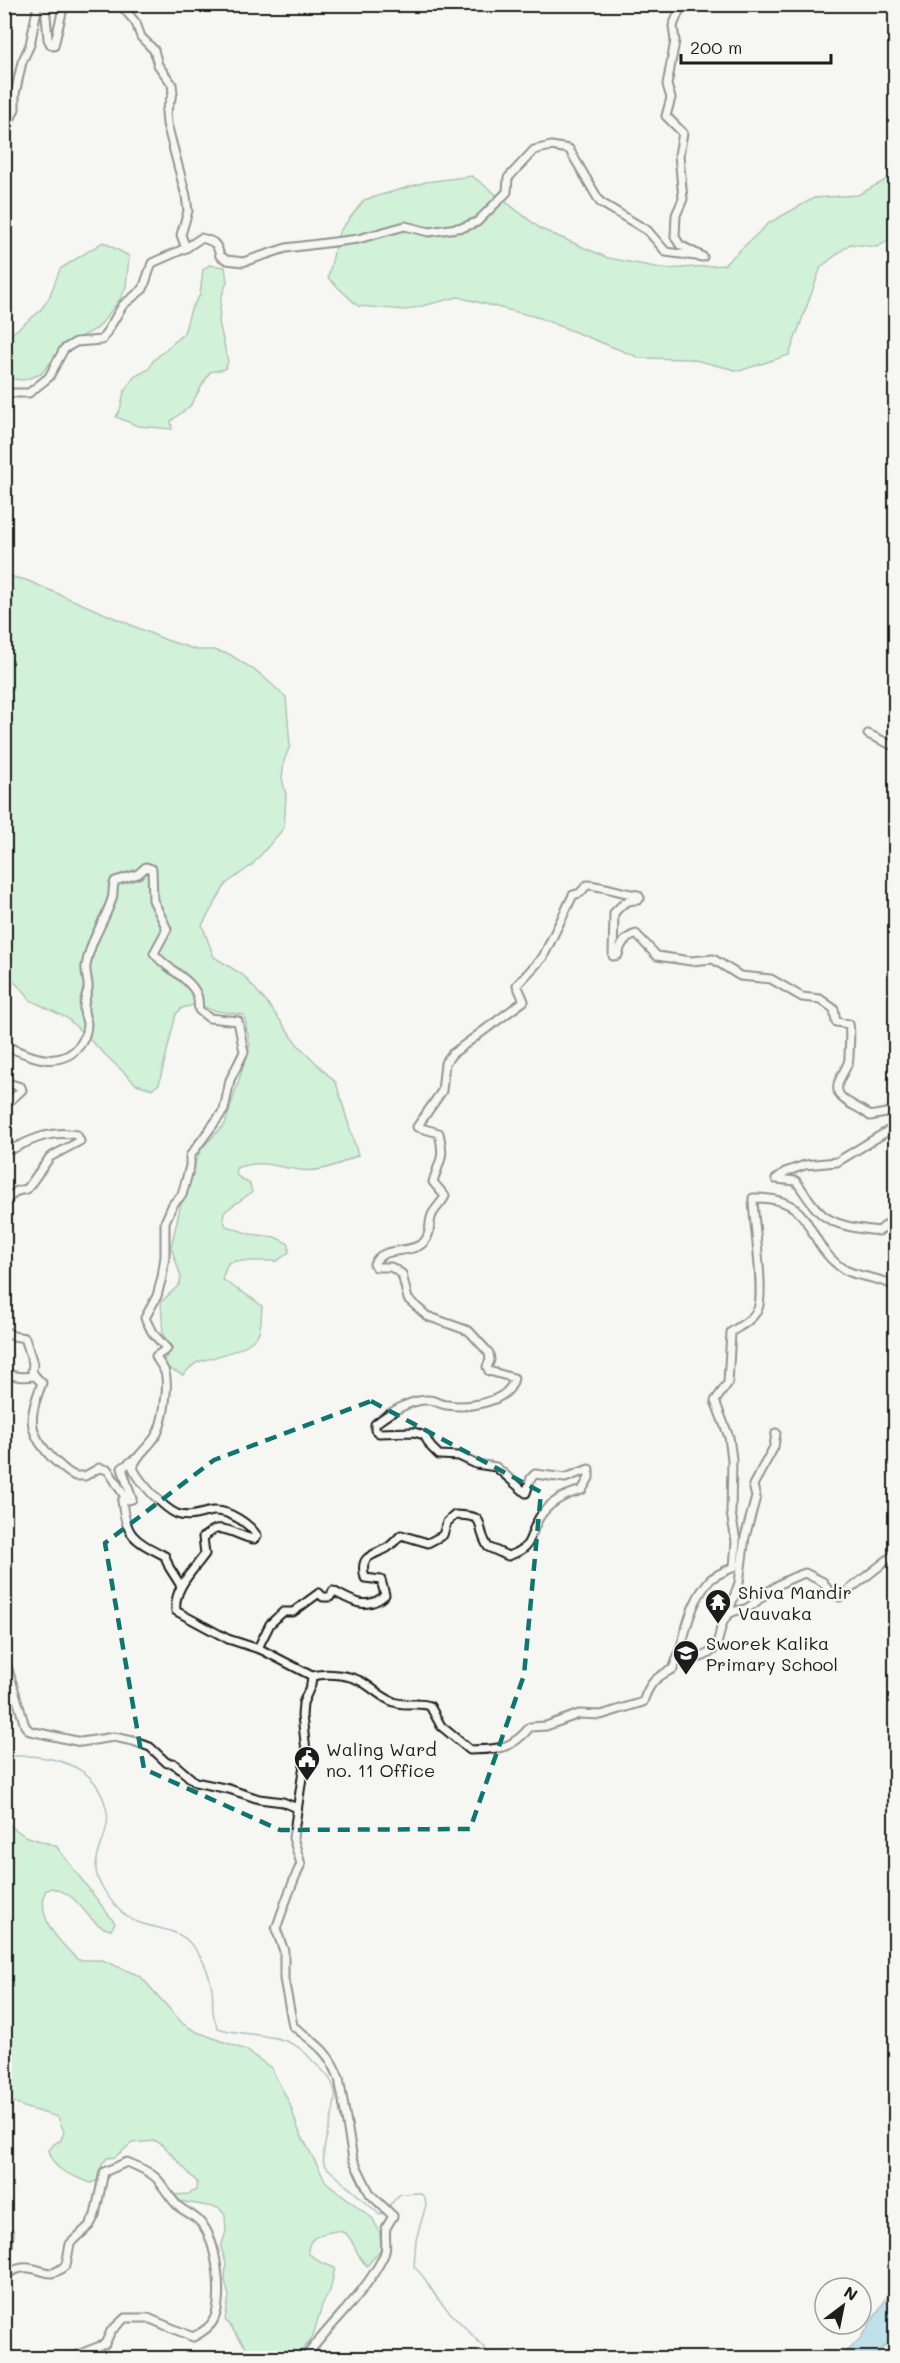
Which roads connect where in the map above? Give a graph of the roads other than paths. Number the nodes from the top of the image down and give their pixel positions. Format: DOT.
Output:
graph roads {
  1 [pos="38,4"];
  2 [pos="45,4"];
  3 [pos="64,4"];
  4 [pos="120,4"];
  5 [pos="682,4"];
  6 [pos="4,134"];
  7 [pos="186,248"];
  8 [pos="4,393"];
  9 [pos="868,734"];
  10 [pos="896,747"];
  11 [pos="4,1045"];
  12 [pos="4,1082"];
  13 [pos="4,1101"];
  14 [pos="896,1108"];
  15 [pos="896,1126"];
  16 [pos="4,1140"];
  17 [pos="4,1202"];
  18 [pos="896,1217"];
  19 [pos="896,1287"];
  20 [pos="4,1330"];
  21 [pos="4,1371"];
  22 [pos="35,1376"];
  23 [pos="776,1433"];
  24 [pos="135,1460"];
  25 [pos="123,1500"];
  26 [pos="896,1553"];
  27 [pos="181,1586"];
  28 [pos="727,1616"];
  29 [pos="258,1648"];
  30 [pos="4,1656"];
  31 [pos="679,1656"];
  32 [pos="312,1676"];
  33 [pos="297,1808"];
  34 [pos="4,2234"];
  35 [pos="4,2255"];
  36 [pos="4,2275"];
  37 [pos="59,2358"];
  38 [pos="305,2358"];
  1 -- 6 [label="street"];
  2 -- 3 [label="street"];
  4 -- 7 [label="street"];
  5 -- 7 [label="street"];
  7 -- 8 [label="street"];
  9 -- 10 [label="street"];
  11 -- 24 [label="street"];
  12 -- 13 [label="street"];
  14 -- 29 [label="street"];
  15 -- 18 [label="street"];
  16 -- 17 [label="street"];
  19 -- 31 [label="street"];
  20 -- 22 [label="street"];
  21 -- 22 [label="street"];
  22 -- 25 [label="street"];
  23 -- 28 [label="street"];
  24 -- 25 [label="street"];
  24 -- 27 [label="street"];
  25 -- 27 [label="street"];
  26 -- 28 [label="street"];
  27 -- 29 [label="street"];
  28 -- 31 [label="street"];
  29 -- 32 [label="street"];
  30 -- 33 [label="street"];
  31 -- 32 [label="street"];
  32 -- 33 [label="street"];
  33 -- 38 [label="street"];
  34 -- 35 [label="street"];
  36 -- 37 [label="street"];
}
